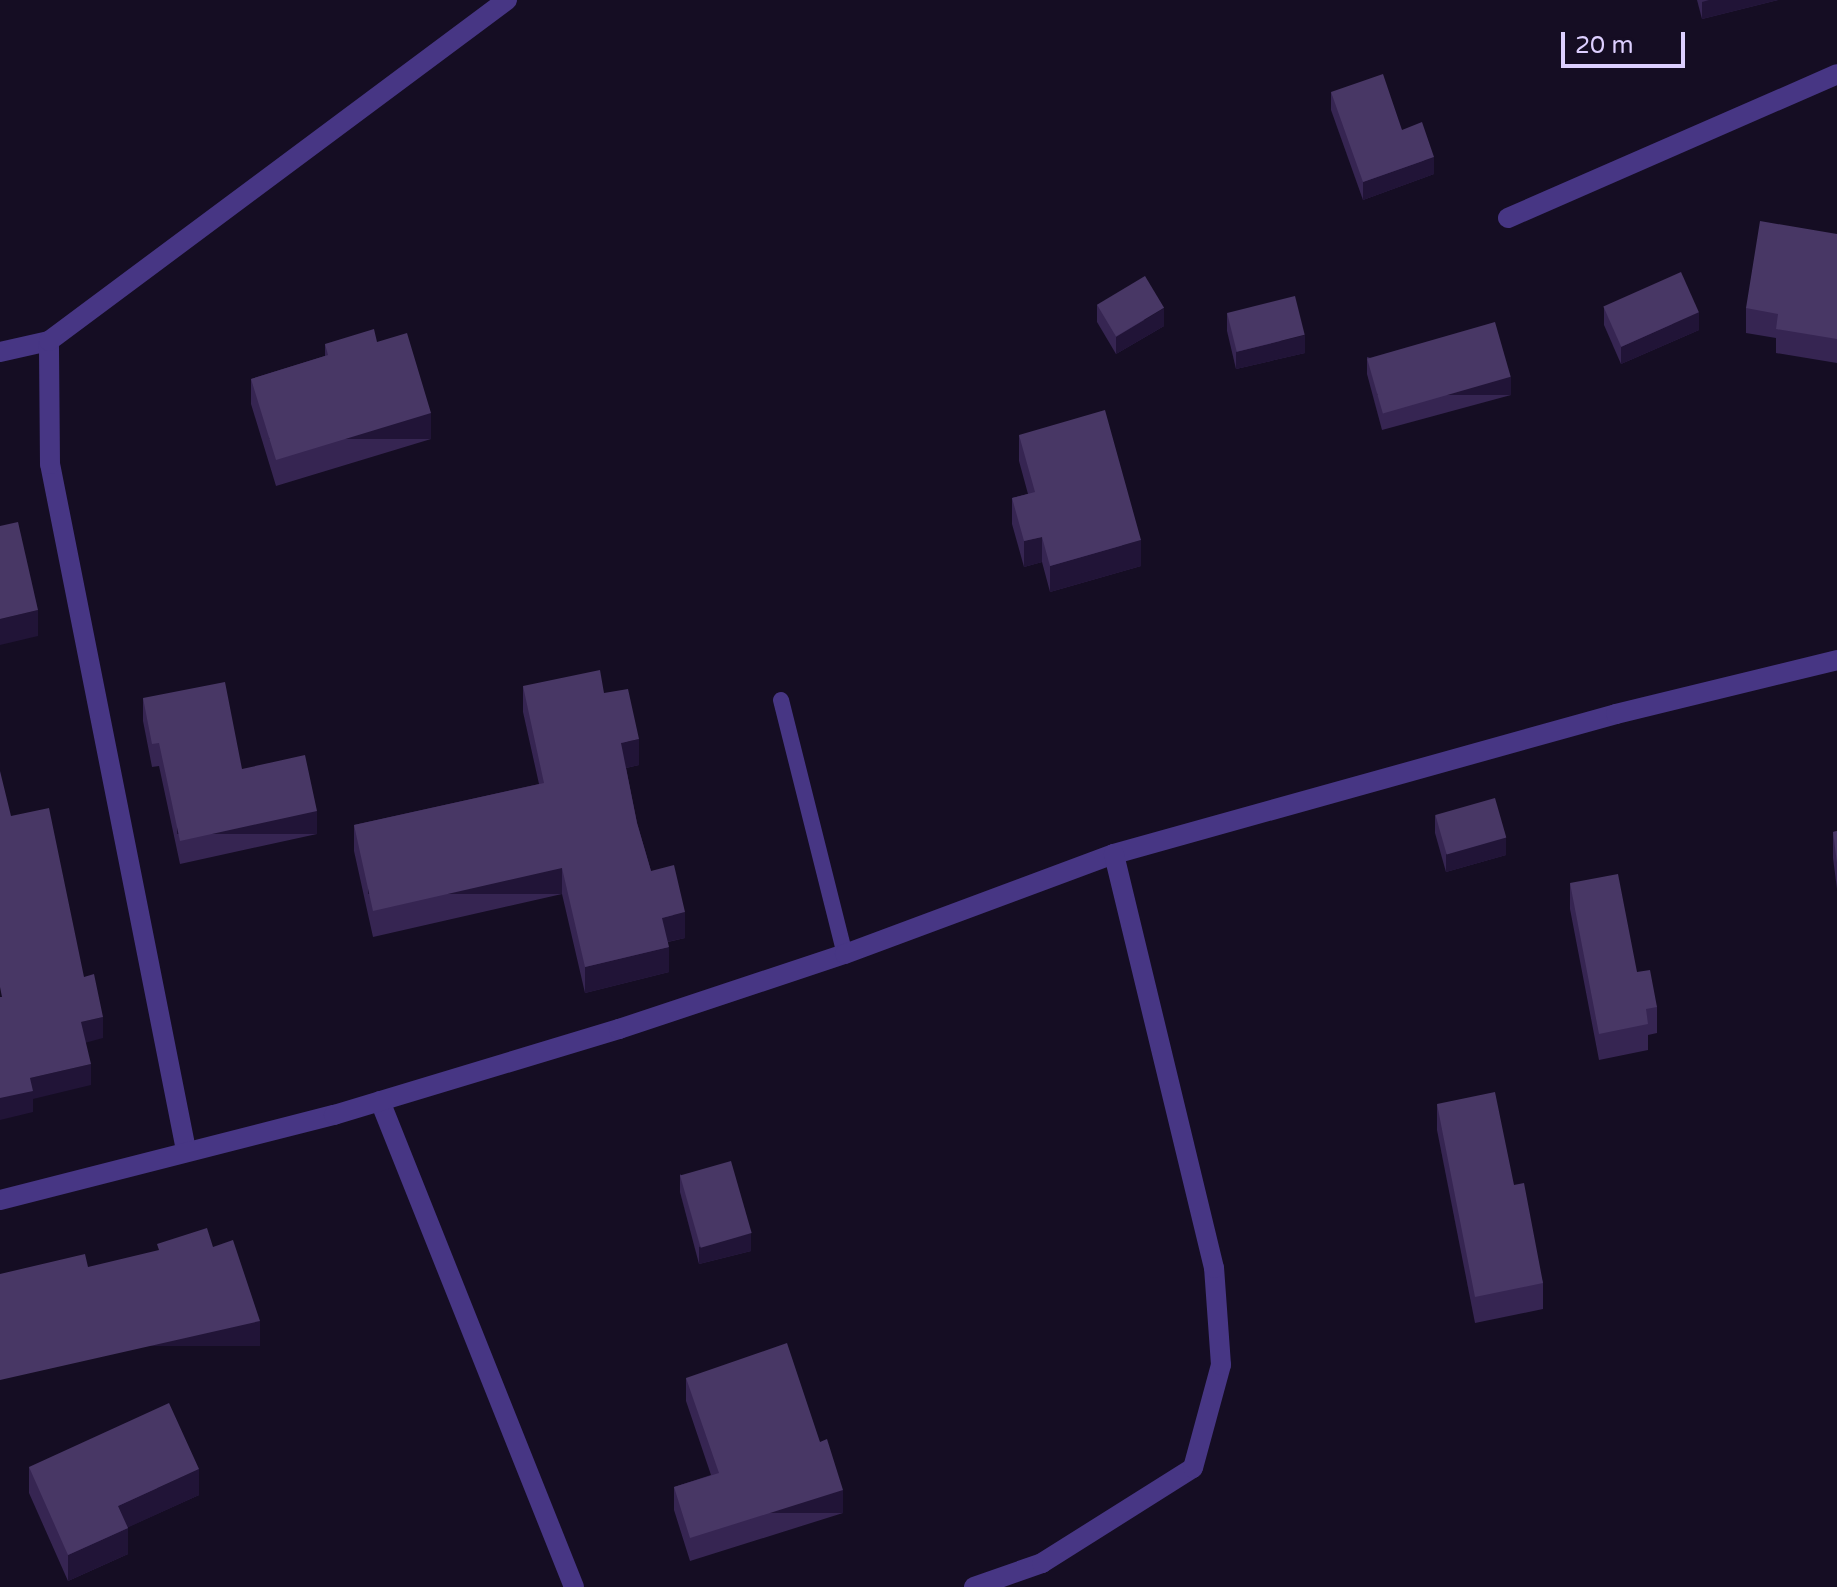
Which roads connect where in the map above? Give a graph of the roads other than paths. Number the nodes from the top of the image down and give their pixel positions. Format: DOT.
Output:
graph roads {
  1 [pos="507,0"];
  2 [pos="1837,74"];
  3 [pos="1508,218"];
  4 [pos="49,341"];
  5 [pos="0,352"];
  6 [pos="1837,660"];
  7 [pos="781,700"];
  8 [pos="1114,854"];
  9 [pos="845,954"];
  10 [pos="380,1101"];
  11 [pos="186,1150"];
  12 [pos="0,1200"];
  13 [pos="574,1587"];
  14 [pos="974,1587"];
  1 -- 4 [label="street"];
  2 -- 3 [label="street"];
  4 -- 5 [label="street"];
  4 -- 11 [label="street"];
  6 -- 8 [label="street"];
  7 -- 9 [label="lane"];
  8 -- 9 [label="street"];
  8 -- 14 [label="street"];
  9 -- 10 [label="street"];
  10 -- 11 [label="street"];
  10 -- 13 [label="street"];
  11 -- 12 [label="street"];
}
